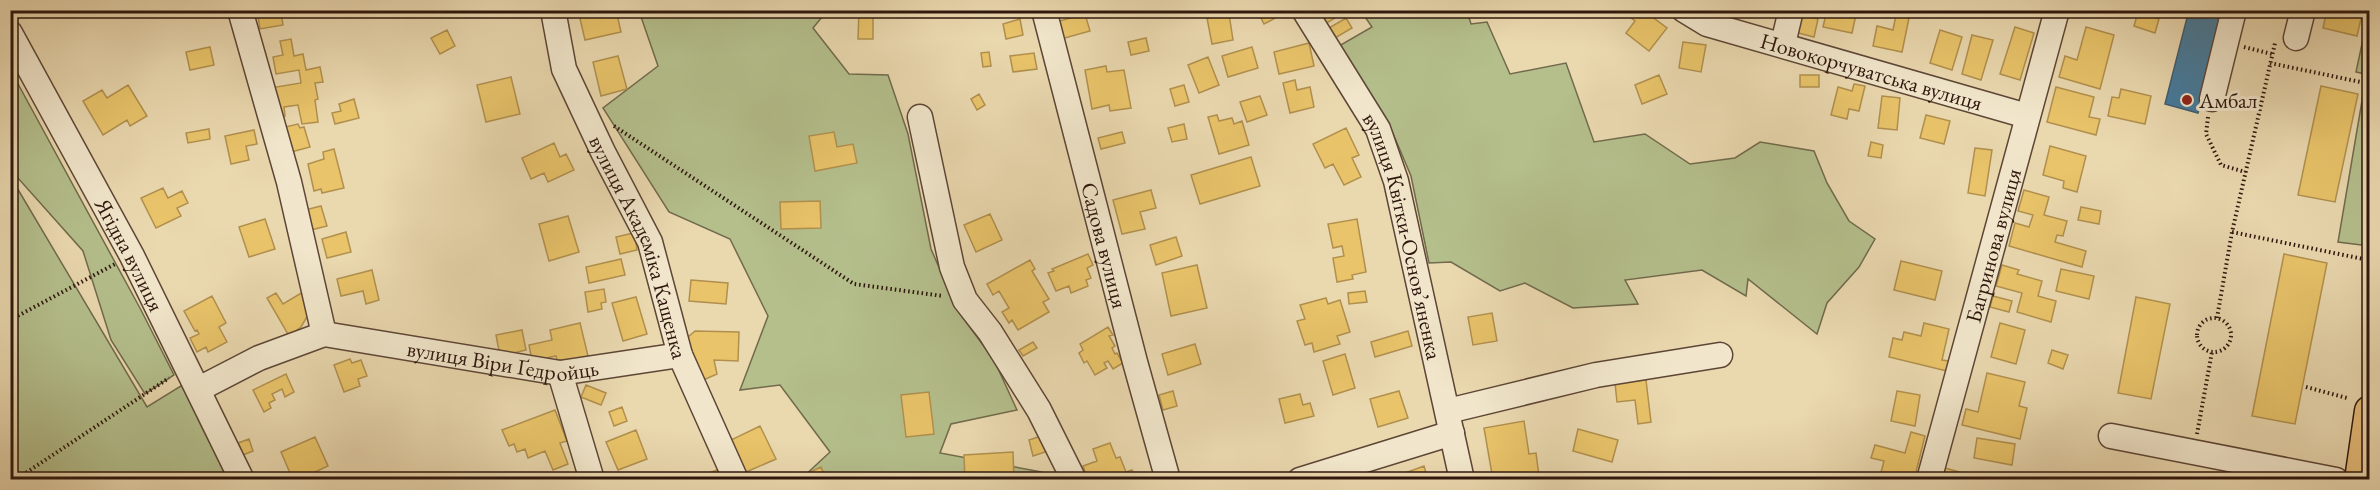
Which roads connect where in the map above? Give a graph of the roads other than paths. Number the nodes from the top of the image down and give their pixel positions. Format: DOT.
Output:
graph roads {
  1 [pos="240,10"];
  2 [pos="553,10"];
  3 [pos="1044,10"];
  4 [pos="1305,10"];
  5 [pos="1684,10"];
  6 [pos="1791,10"];
  7 [pos="2057,10"];
  8 [pos="2234,10"];
  9 [pos="2303,10"];
  10 [pos="10,33"];
  11 [pos="2296,38"];
  12 [pos="1783,44"];
  13 [pos="2211,99"];
  14 [pos="2027,116"];
  15 [pos="920,117"];
  16 [pos="324,334"];
  17 [pos="681,355"];
  18 [pos="1720,355"];
  19 [pos="560,373"];
  20 [pos="199,389"];
  21 [pos="2358,404"];
  22 [pos="1450,422"];
  23 [pos="2111,436"];
  24 [pos="242,480"];
  25 [pos="592,480"];
  26 [pos="736,480"];
  27 [pos="1074,480"];
  28 [pos="1168,480"];
  29 [pos="1300,480"];
  30 [pos="1462,480"];
  31 [pos="1929,480"];
  32 [pos="2336,480"];
  33 [pos="2360,480"];
  1 -- 16 [label="street"];
  2 -- 17 [label="street, вулиця Академіка Кащенка"];
  3 -- 28 [label="street, Садова вулиця"];
  4 -- 22 [label="street, вулиця Квітки-Основ’яненка"];
  5 -- 12 [label="street, Новокорчуватська вулиця"];
  6 -- 12 [label="street"];
  7 -- 14 [label="street, Багринова вулиця"];
  8 -- 13 [label="street"];
  9 -- 11 [label="street"];
  10 -- 20 [label="street, Ягідна вулиця"];
  12 -- 14 [label="street, Новокорчуватська вулиця"];
  14 -- 31 [label="street, Багринова вулиця"];
  15 -- 27 [label="street"];
  16 -- 19 [label="street, вулиця Віри Ґедройць"];
  16 -- 20 [label="street, вулиця Віри Ґедройць"];
  17 -- 19 [label="street, вулиця Віри Ґедройць"];
  17 -- 26 [label="street, вулиця Академіка Кащенка"];
  18 -- 22 [label="street"];
  19 -- 25 [label="street"];
  20 -- 24 [label="street, Ягідна вулиця"];
  21 -- 33 [label="main road"];
  22 -- 29 [label="street"];
  22 -- 30 [label="street, вулиця Квітки-Основ’яненка"];
  23 -- 32 [label="street"];
}
